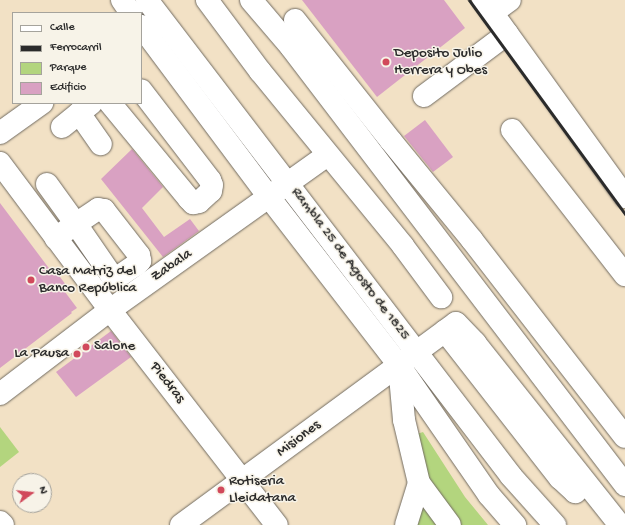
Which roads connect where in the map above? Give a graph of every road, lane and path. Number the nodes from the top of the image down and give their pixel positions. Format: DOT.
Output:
graph roads {
  1 [pos="122,0"];
  2 [pos="147,0"];
  3 [pos="207,0"];
  4 [pos="251,0"];
  5 [pos="510,0"];
  6 [pos="487,7"];
  7 [pos="132,12"];
  8 [pos="295,20"];
  9 [pos="143,24"];
  10 [pos="507,34"];
  11 [pos="142,91"];
  12 [pos="424,96"];
  13 [pos="41,104"];
  14 [pos="111,104"];
  15 [pos="85,108"];
  16 [pos="62,127"];
  17 [pos="512,130"];
  18 [pos="0,133"];
  19 [pos="101,144"];
  20 [pos="327,155"];
  21 [pos="0,163"];
  22 [pos="288,183"];
  23 [pos="47,184"];
  24 [pos="269,196"];
  25 [pos="625,197"];
  26 [pos="56,238"];
  27 [pos="625,275"];
  28 [pos="441,297"];
  29 [pos="110,310"];
  30 [pos="416,351"];
  31 [pos="399,365"];
  32 [pos="0,394"];
  33 [pos="625,437"];
  34 [pos="243,481"];
  35 [pos="419,483"];
  36 [pos="625,485"];
  37 [pos="0,522"];
  38 [pos="551,524"];
  39 [pos="3,525"];
  40 [pos="181,525"];
  41 [pos="277,525"];
  42 [pos="406,525"];
  43 [pos="450,525"];
  44 [pos="515,525"];
  45 [pos="620,525"];
  1 -- 7 [label="street, Rambla 25 de Agosto de 1825"];
  2 -- 9 [label="street, Rambla 25 de Agosto de 1825"];
  3 -- 20 [label="street"];
  4 -- 36 [label="street"];
  5 -- 6 [label="street"];
  6 -- 10 [label="street"];
  8 -- 33 [label="street"];
  9 -- 22 [label="street, Rambla 25 de Agosto de 1825"];
  9 -- 24 [label="street, Rambla 25 de Agosto de 1825"];
  10 -- 12 [label="street"];
  10 -- 25 [label="street"];
  11 -- 14 [label="street"];
  13 -- 18 [label="street"];
  15 -- 16 [label="street"];
  15 -- 19 [label="street"];
  17 -- 27 [label="street"];
  20 -- 22 [label="street, Zabala"];
  20 -- 28 [label="street"];
  21 -- 26 [label="street, Piedras"];
  22 -- 24 [label="street, Zabala"];
  22 -- 30 [label="street, Rambla 25 de Agosto de 1825"];
  23 -- 26 [label="street"];
  24 -- 29 [label="street, Zabala"];
  24 -- 31 [label="street, Rambla 25 de Agosto de 1825"];
  26 -- 29 [label="street, Piedras"];
  29 -- 32 [label="street, Zabala"];
  29 -- 34 [label="street, Piedras"];
  30 -- 31 [label="street, Misiones"];
  30 -- 38 [label="street, Rambla 25 de Agosto de 1825"];
  30 -- 45 [label="street, Misiones"];
  31 -- 34 [label="street, Misiones"];
  31 -- 35 [label="street"];
  31 -- 44 [label="street, Rambla 25 de Agosto de 1825"];
  34 -- 40 [label="street, Misiones"];
  34 -- 41 [label="street, Piedras"];
  35 -- 42 [label="street"];
  35 -- 43 [label="street"];
  37 -- 39 [label="street"];
}
